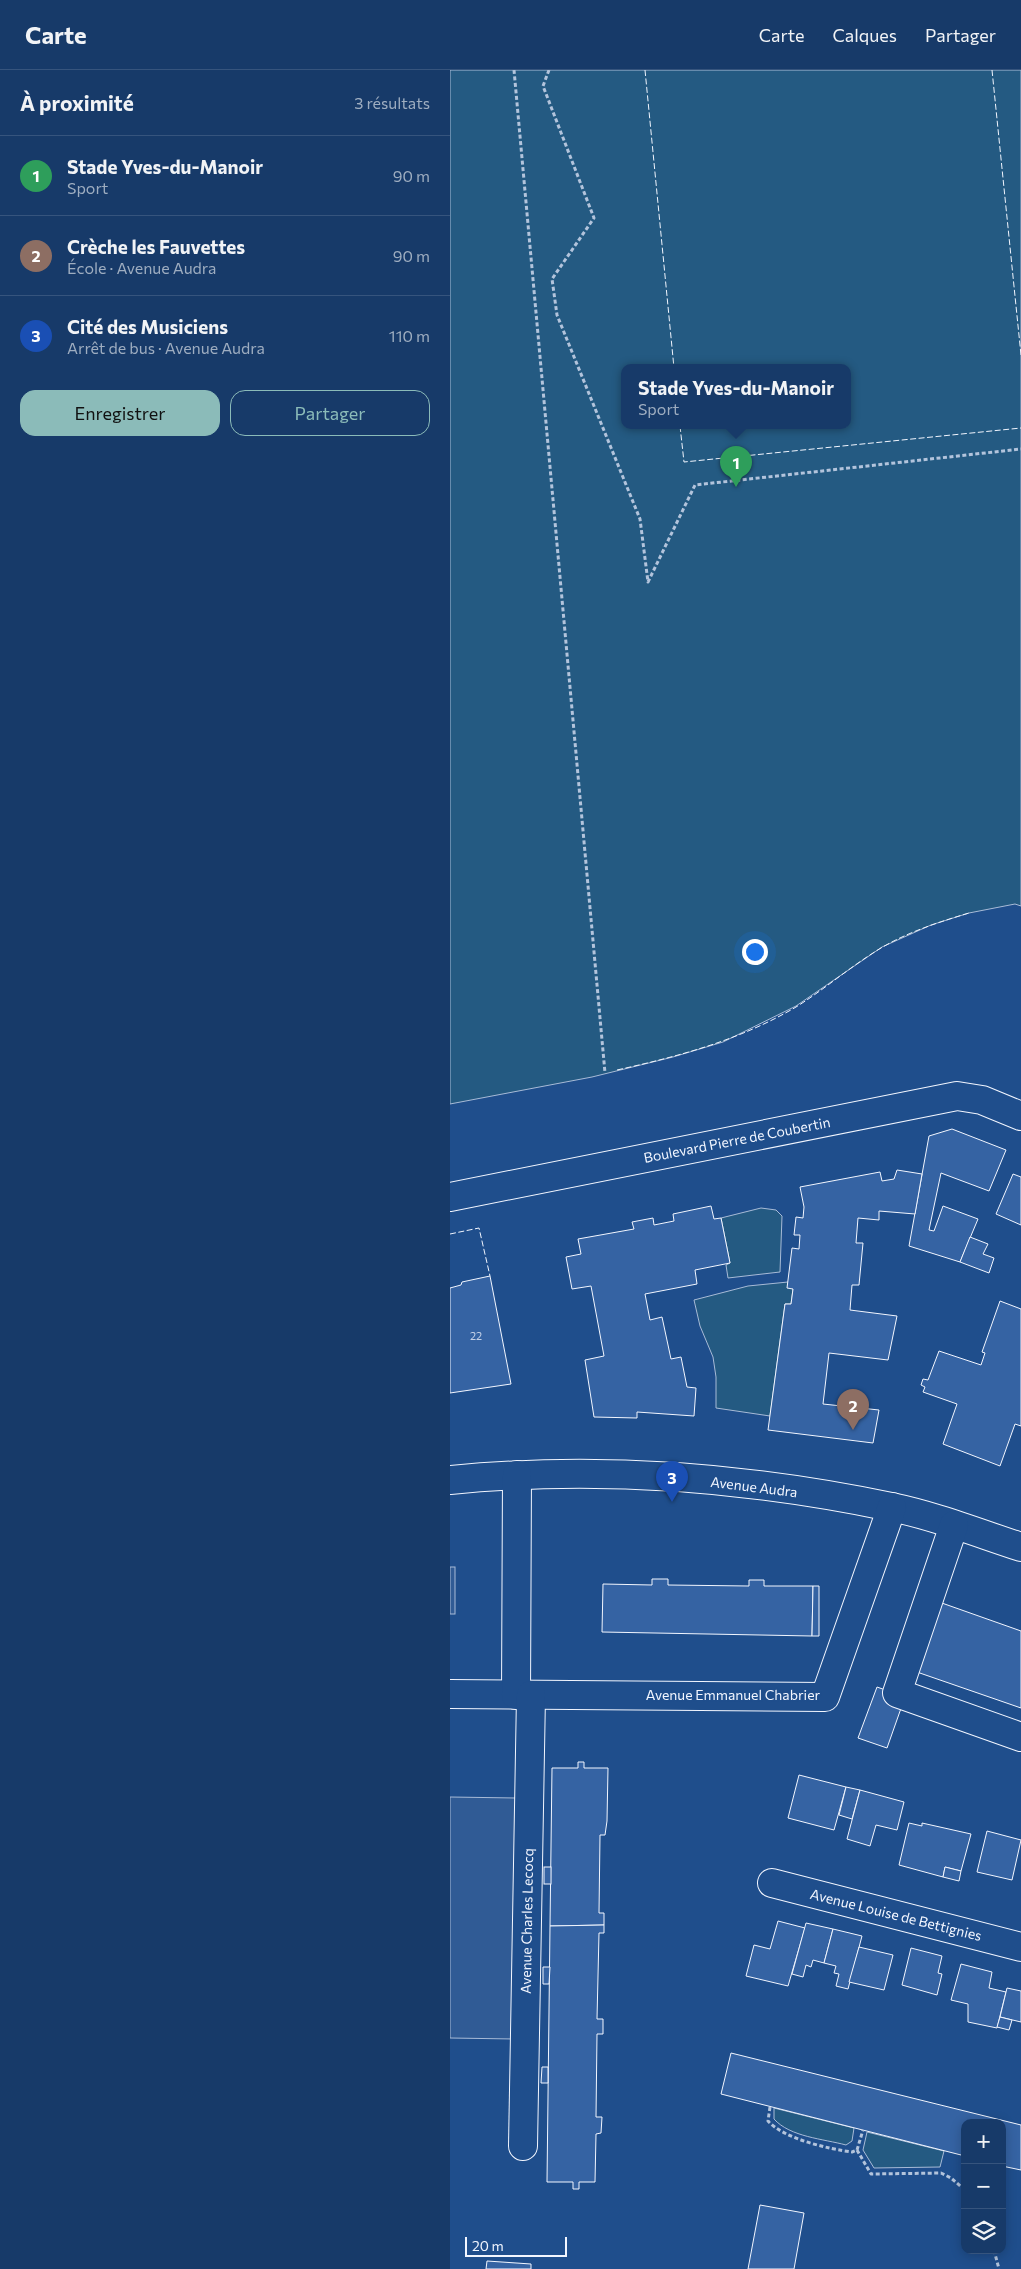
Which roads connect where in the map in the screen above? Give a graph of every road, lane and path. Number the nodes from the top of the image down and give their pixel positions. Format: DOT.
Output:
graph roads {
  1 [pos="514,70"];
  2 [pos="549,70"];
  3 [pos="1021,449"];
  4 [pos="605,1073"];
  5 [pos="1021,1116"];
  6 [pos="450,1198"];
  7 [pos="517,1475"];
  8 [pos="450,1480"];
  9 [pos="892,1507"];
  10 [pos="954,1524"];
  11 [pos="1021,1547"];
  12 [pos="450,1694"];
  13 [pos="523,1695"];
  14 [pos="1021,1737"];
  15 [pos="772,1883"];
  16 [pos="1021,1947"];
  17 [pos="770,2107"];
  18 [pos="863,2130"];
  19 [pos="523,2146"];
  20 [pos="857,2150"];
  21 [pos="961,2187"];
  22 [pos="995,2254"];
  23 [pos="999,2269"];
  1 -- 4 [label="path"];
  2 -- 3 [label="path"];
  5 -- 6 [label="street, Boulevard Pierre de Coubertin"];
  7 -- 8 [label="street, Avenue Audra"];
  7 -- 9 [label="street, Avenue Audra"];
  7 -- 13 [label="street, Avenue Charles Lecocq"];
  9 -- 10 [label="street, Avenue Audra"];
  9 -- 13 [label="street, Avenue Emmanuel Chabrier"];
  10 -- 11 [label="street, Avenue Audra"];
  10 -- 14 [label="street"];
  12 -- 13 [label="street"];
  13 -- 19 [label="street, Avenue Charles Lecocq"];
  15 -- 16 [label="street, Avenue Louise de Bettignies"];
  17 -- 20 [label="path"];
  18 -- 20 [label="path"];
  20 -- 21 [label="path"];
  22 -- 23 [label="path"];
}
